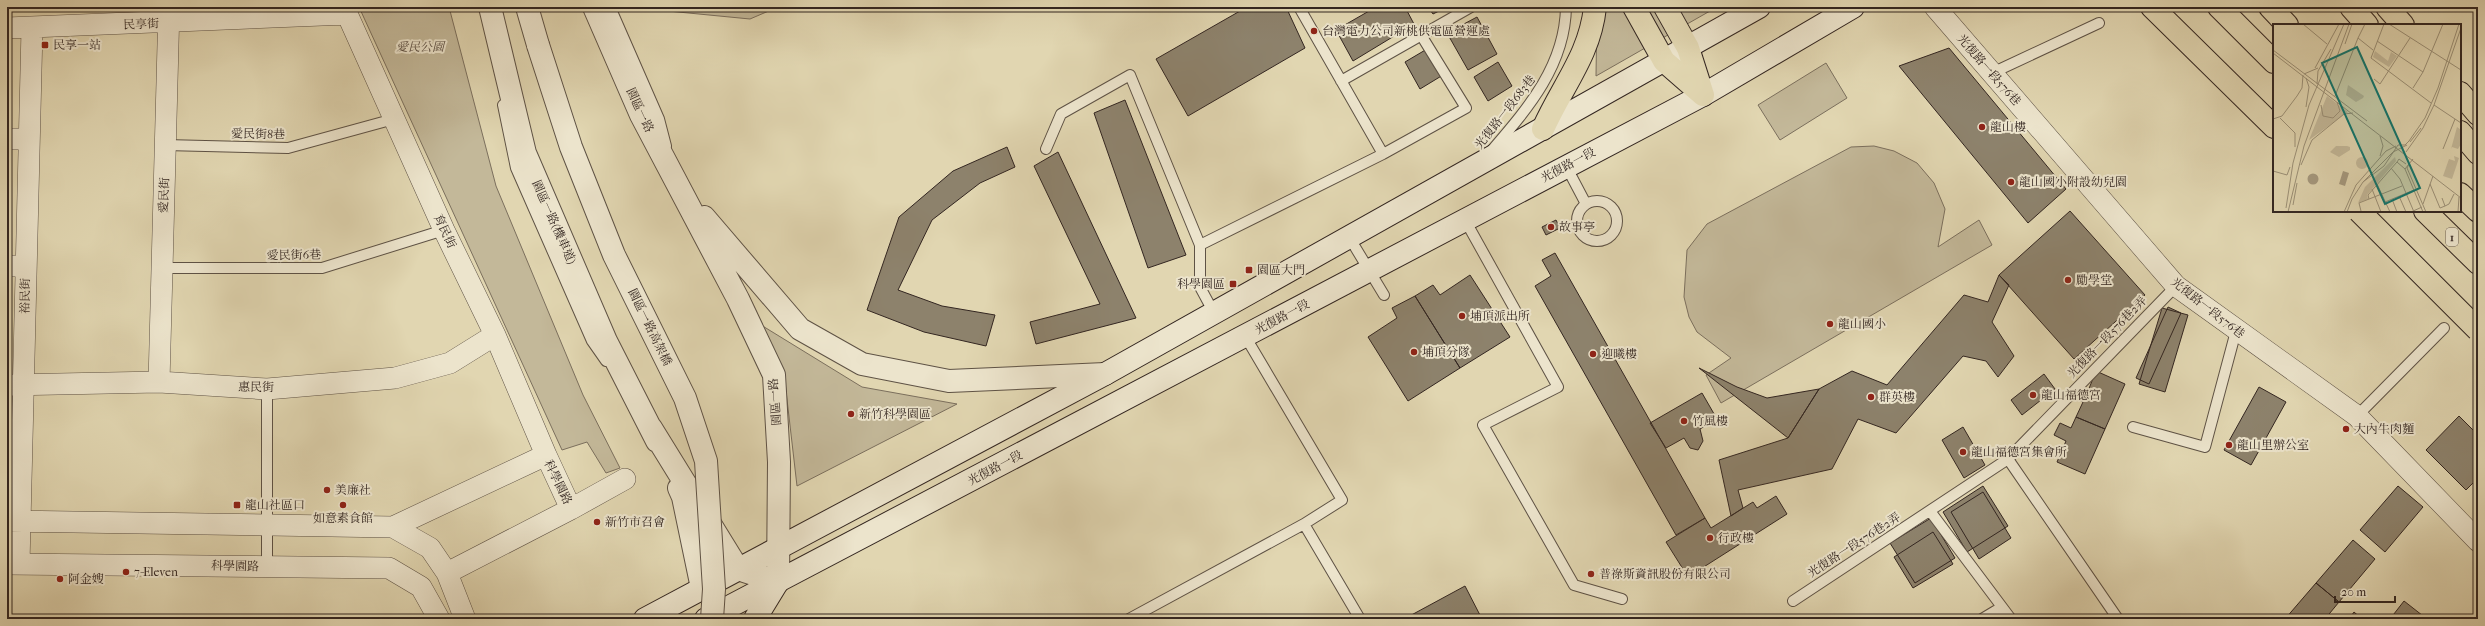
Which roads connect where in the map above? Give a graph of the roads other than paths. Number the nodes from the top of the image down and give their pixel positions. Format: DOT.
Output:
graph roads {
  1 [pos="482,7"];
  2 [pos="490,7"];
  3 [pos="527,7"];
  4 [pos="535,7"];
  5 [pos="594,7"];
  6 [pos="610,7"];
  7 [pos="1299,7"];
  8 [pos="1471,7"];
  9 [pos="1566,7"];
  10 [pos="1595,7"];
  11 [pos="1634,7"];
  12 [pos="1665,7"];
  13 [pos="1759,7"];
  14 [pos="1852,7"];
  15 [pos="1935,7"];
  16 [pos="2152,7"];
  17 [pos="2219,7"];
  18 [pos="2270,7"];
  19 [pos="2351,7"];
  20 [pos="2387,7"];
  21 [pos="345,10"];
  22 [pos="169,15"];
  23 [pos="2099,23"];
  24 [pos="2286,24"];
  25 [pos="2366,24"];
  26 [pos="2401,24"];
  27 [pos="7,28"];
  28 [pos="32,28"];
  29 [pos="1421,35"];
  30 [pos="538,45"];
  31 [pos="1688,48"];
  32 [pos="2272,60"];
  33 [pos="1664,61"];
  34 [pos="1992,73"];
  35 [pos="1341,81"];
  36 [pos="2461,94"];
  37 [pos="1703,95"];
  38 [pos="2478,114"];
  39 [pos="394,119"];
  40 [pos="2273,126"];
  41 [pos="1543,129"];
  42 [pos="2461,133"];
  43 [pos="7,139"];
  44 [pos="29,139"];
  45 [pos="165,146"];
  46 [pos="1046,149"];
  47 [pos="2478,153"];
  48 [pos="1383,154"];
  49 [pos="1481,163"];
  50 [pos="1566,166"];
  51 [pos="677,186"];
  52 [pos="2461,195"];
  53 [pos="1586,204"];
  54 [pos="2478,211"];
  55 [pos="2360,212"];
  56 [pos="2426,212"];
  57 [pos="1465,220"];
  58 [pos="444,230"];
  59 [pos="1349,237"];
  60 [pos="1200,245"];
  61 [pos="2478,263"];
  62 [pos="16,266"];
  63 [pos="162,268"];
  64 [pos="1369,271"];
  65 [pos="2176,286"];
  66 [pos="1384,295"];
  67 [pos="1214,313"];
  68 [pos="2444,328"];
  69 [pos="2478,330"];
  70 [pos="2236,331"];
  71 [pos="495,335"];
  72 [pos="1245,336"];
  73 [pos="1104,374"];
  74 [pos="159,382"];
  75 [pos="15,385"];
  76 [pos="267,389"];
  77 [pos="2357,416"];
  78 [pos="2133,427"];
  79 [pos="651,428"];
  80 [pos="546,455"];
  81 [pos="2008,459"];
  82 [pos="626,479"];
  83 [pos="571,509"];
  84 [pos="1930,511"];
  85 [pos="13,521"];
  86 [pos="267,524"];
  87 [pos="1304,524"];
  88 [pos="393,527"];
  89 [pos="2478,541"];
  90 [pos="779,548"];
  91 [pos="13,564"];
  92 [pos="267,567"];
  93 [pos="738,569"];
  94 [pos="447,573"];
  95 [pos="778,582"];
  96 [pos="702,588"];
  97 [pos="1622,599"];
  98 [pos="1793,601"];
  99 [pos="2002,607"];
  100 [pos="439,619"];
  101 [pos="465,619"];
  102 [pos="645,619"];
  103 [pos="706,619"];
  104 [pos="712,619"];
  105 [pos="755,619"];
  106 [pos="1129,619"];
  107 [pos="1360,619"];
  108 [pos="1982,619"];
  109 [pos="2011,619"];
  110 [pos="2118,619"];
  1 -- 79 [label="lane, 園區一路(機車道)"];
  2 -- 79 [label="street"];
  3 -- 30 [label="street"];
  4 -- 30 [label="street"];
  5 -- 51 [label="street, 園區一路"];
  6 -- 51 [label="lane"];
  7 -- 35 [label="lane"];
  8 -- 29 [label="lane"];
  9 -- 49 [label="lane, 光復路一段683巷"];
  10 -- 41 [label="highway"];
  11 -- 33 [label="highway"];
  12 -- 31 [label="highway"];
  13 -- 31 [label="street"];
  14 -- 37 [label="street, 光復路一段"];
  15 -- 34 [label="street, 光復路一段576巷"];
  16 -- 40 [label="highway"];
  17 -- 32 [label="highway"];
  18 -- 24 [label="highway"];
  19 -- 25 [label="highway"];
  20 -- 26 [label="highway"];
  21 -- 22 [label="street, 民享街"];
  21 -- 39 [label="street, 育民街"];
  22 -- 28 [label="street, 民享街"];
  22 -- 45 [label="street, 愛民街"];
  23 -- 34 [label="lane"];
  27 -- 28 [label="street, 民享街"];
  28 -- 44 [label="street, 裕民街"];
  29 -- 35 [label="lane"];
  29 -- 48 [label="lane"];
  30 -- 104 [label="street, 園區一路高架橋, bridge"];
  31 -- 33 [label="street"];
  31 -- 37 [label="highway"];
  33 -- 37 [label="highway"];
  33 -- 41 [label="street"];
  34 -- 65 [label="street, 光復路一段576巷"];
  35 -- 48 [label="lane"];
  36 -- 38 [label="highway"];
  37 -- 50 [label="street, 光復路一段"];
  39 -- 45 [label="lane, 愛民街8巷"];
  39 -- 58 [label="street, 育民街"];
  41 -- 49 [label="street"];
  42 -- 47 [label="highway"];
  43 -- 44 [label="street"];
  44 -- 62 [label="street, 裕民街"];
  45 -- 63 [label="street, 愛民街"];
  46 -- 60 [label="lane"];
  48 -- 60 [label="lane"];
  49 -- 59 [label="street"];
  50 -- 53 [label="lane"];
  50 -- 57 [label="street, 光復路一段"];
  51 -- 73 [label="street"];
  51 -- 90 [label="street, 園區一路"];
  52 -- 54 [label="highway"];
  53 -- 53 [label="lane"];
  55 -- 69 [label="highway, bridge"];
  56 -- 61 [label="highway, 1"];
  57 -- 64 [label="street, 光復路一段"];
  57 -- 97 [label="lane"];
  58 -- 63 [label="lane, 愛民街6巷"];
  58 -- 71 [label="street, 育民街"];
  59 -- 64 [label="lane"];
  59 -- 67 [label="street"];
  60 -- 67 [label="lane"];
  62 -- 75 [label="street, 裕民街"];
  63 -- 74 [label="street, 愛民街"];
  64 -- 66 [label="lane"];
  64 -- 72 [label="street, 光復路一段"];
  65 -- 70 [label="street, 光復路一段576巷"];
  65 -- 81 [label="lane, 光復路一段576巷2弄"];
  67 -- 73 [label="street"];
  68 -- 77 [label="lane"];
  70 -- 77 [label="street, 光復路一段576巷"];
  70 -- 78 [label="lane"];
  71 -- 76 [label="street, 惠民街"];
  71 -- 80 [label="street, 育民街"];
  72 -- 87 [label="lane"];
  72 -- 95 [label="street, 光復路一段"];
  73 -- 90 [label="street"];
  74 -- 75 [label="street, 惠民街"];
  74 -- 76 [label="street, 惠民街"];
  75 -- 85 [label="street, 裕民街"];
  76 -- 86 [label="lane"];
  77 -- 89 [label="street, 光復路一段576巷"];
  79 -- 93 [label="street"];
  79 -- 96 [label="street"];
  80 -- 83 [label="street, 科學園路"];
  80 -- 88 [label="street, 科學園路"];
  81 -- 84 [label="lane, 光復路一段576巷2弄"];
  81 -- 110 [label="lane"];
  82 -- 83 [label="street, 科學園路"];
  83 -- 94 [label="street, 科學園路"];
  84 -- 98 [label="lane, 光復路一段576巷2弄"];
  84 -- 99 [label="lane"];
  85 -- 86 [label="street, 科學園路"];
  85 -- 91 [label="street, 裕民街"];
  86 -- 88 [label="street, 科學園路"];
  86 -- 92 [label="lane"];
  87 -- 106 [label="lane"];
  87 -- 107 [label="lane"];
  88 -- 94 [label="street, 科學園路"];
  90 -- 93 [label="street"];
  90 -- 95 [label="street, 園區一路"];
  91 -- 92 [label="street, 科學園路"];
  92 -- 100 [label="street, 科學園路"];
  93 -- 95 [label="street"];
  93 -- 96 [label="street"];
  94 -- 101 [label="street, 科學園路"];
  95 -- 103 [label="street, 光復路一段"];
  95 -- 105 [label="street"];
  96 -- 102 [label="street"];
  99 -- 108 [label="lane"];
  99 -- 109 [label="lane"];
}
